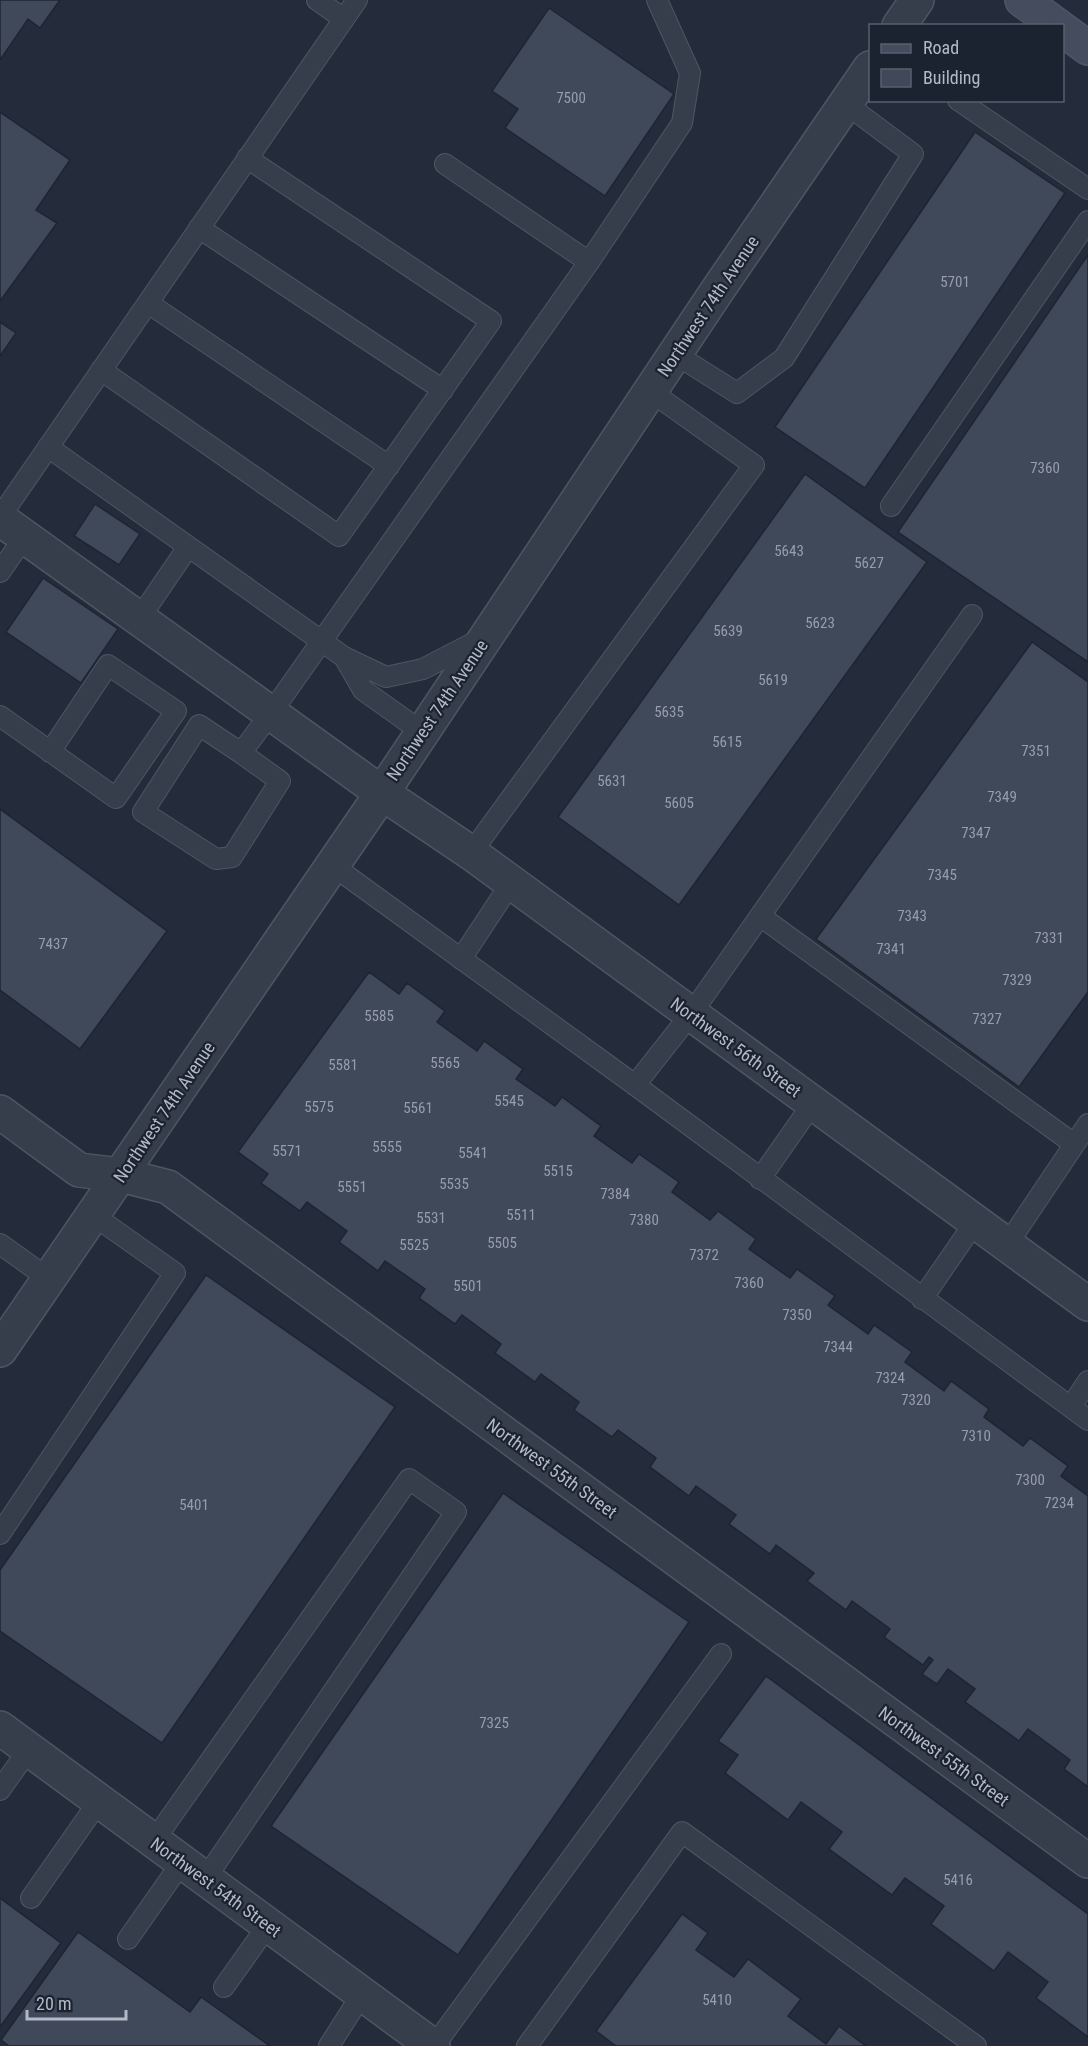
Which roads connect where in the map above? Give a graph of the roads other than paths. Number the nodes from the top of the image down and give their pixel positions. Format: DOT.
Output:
graph roads {
  1 [pos="317,0"];
  2 [pos="357,0"];
  3 [pos="657,0"];
  4 [pos="917,0"];
  5 [pos="1022,0"];
  6 [pos="344,18"];
  7 [pos="900,24"];
  8 [pos="1055,24"];
  9 [pos="1064,30"];
  10 [pos="1088,48"];
  11 [pos="869,70"];
  12 [pos="961,102"];
  13 [pos="846,104"];
  14 [pos="247,158"];
  15 [pos="446,164"];
  16 [pos="1088,189"];
  17 [pos="1088,221"];
  18 [pos="199,228"];
  19 [pos="588,262"];
  20 [pos="148,303"];
  21 [pos="675,354"];
  22 [pos="101,370"];
  23 [pos="442,390"];
  24 [pos="650,391"];
  25 [pos="48,447"];
  26 [pos="389,466"];
  27 [pos="891,506"];
  28 [pos="8,524"];
  29 [pos="188,547"];
  30 [pos="0,572"];
  31 [pos="972,615"];
  32 [pos="139,619"];
  33 [pos="487,636"];
  34 [pos="322,641"];
  35 [pos="344,657"];
  36 [pos="271,713"];
  37 [pos="0,716"];
  38 [pos="422,732"];
  39 [pos="50,752"];
  40 [pos="241,753"];
  41 [pos="382,793"];
  42 [pos="471,853"];
  43 [pos="332,865"];
  44 [pos="511,883"];
  45 [pos="760,916"];
  46 [pos="461,959"];
  47 [pos="691,1014"];
  48 [pos="635,1085"];
  49 [pos="813,1103"];
  50 [pos="0,1112"];
  51 [pos="1088,1124"];
  52 [pos="1074,1144"];
  53 [pos="121,1175"];
  54 [pos="760,1179"];
  55 [pos="93,1215"];
  56 [pos="975,1222"];
  57 [pos="0,1244"];
  58 [pos="1007,1245"];
  59 [pos="49,1280"];
  60 [pos="922,1299"];
  61 [pos="1088,1305"];
  62 [pos="0,1350"];
  63 [pos="1088,1382"];
  64 [pos="1071,1407"];
  65 [pos="1088,1420"];
  66 [pos="0,1534"];
  67 [pos="721,1654"];
  68 [pos="0,1728"];
  69 [pos="29,1749"];
  70 [pos="0,1790"];
  71 [pos="99,1801"];
  72 [pos="153,1842"];
  73 [pos="1088,1862"];
  74 [pos="193,1871"];
  75 [pos="31,1898"];
  76 [pos="268,1925"];
  77 [pos="128,1940"];
  78 [pos="224,1987"];
  79 [pos="362,1994"];
  80 [pos="329,2046"];
  81 [pos="433,2046"];
  82 [pos="527,2046"];
  83 [pos="976,2046"];
  1 -- 6 [label="lane"];
  2 -- 6 [label="lane"];
  3 -- 19 [label="lane"];
  4 -- 7 [label="street"];
  5 -- 8 [label="main road"];
  6 -- 14 [label="lane"];
  9 -- 10 [label="main road"];
  11 -- 13 [label="street, Northwest 74th Avenue"];
  12 -- 16 [label="lane"];
  13 -- 21 [label="street, Northwest 74th Avenue"];
  13 -- 21 [label="lane"];
  14 -- 18 [label="lane"];
  14 -- 23 [label="lane"];
  15 -- 19 [label="lane"];
  17 -- 27 [label="lane"];
  18 -- 20 [label="lane"];
  18 -- 23 [label="lane"];
  19 -- 34 [label="lane"];
  20 -- 22 [label="lane"];
  20 -- 26 [label="lane"];
  21 -- 24 [label="street, Northwest 74th Avenue"];
  22 -- 25 [label="lane"];
  22 -- 26 [label="lane"];
  23 -- 26 [label="lane"];
  24 -- 33 [label="street, Northwest 74th Avenue"];
  24 -- 42 [label="lane"];
  25 -- 28 [label="lane"];
  25 -- 29 [label="lane"];
  28 -- 30 [label="lane"];
  28 -- 32 [label="street, Northwest 56th Street"];
  29 -- 32 [label="lane"];
  29 -- 34 [label="lane"];
  31 -- 45 [label="lane"];
  32 -- 36 [label="street, Northwest 56th Street"];
  33 -- 35 [label="lane"];
  33 -- 38 [label="street, Northwest 74th Avenue"];
  34 -- 35 [label="lane"];
  34 -- 36 [label="lane"];
  35 -- 38 [label="lane"];
  36 -- 40 [label="lane"];
  36 -- 41 [label="street, Northwest 56th Street"];
  37 -- 39 [label="lane"];
  38 -- 41 [label="street, Northwest 74th Avenue"];
  39 -- 39 [label="lane"];
  40 -- 40 [label="lane"];
  41 -- 42 [label="street, Northwest 56th Street"];
  41 -- 43 [label="street, Northwest 74th Avenue"];
  42 -- 44 [label="street, Northwest 56th Street"];
  43 -- 46 [label="lane"];
  43 -- 53 [label="street, Northwest 74th Avenue"];
  44 -- 46 [label="lane"];
  44 -- 47 [label="street, Northwest 56th Street"];
  45 -- 47 [label="lane"];
  45 -- 52 [label="lane"];
  46 -- 48 [label="lane"];
  47 -- 48 [label="lane"];
  47 -- 49 [label="street, Northwest 56th Street"];
  48 -- 54 [label="lane"];
  49 -- 54 [label="lane"];
  49 -- 56 [label="street, Northwest 56th Street"];
  50 -- 53 [label="street, Northwest 55th Street"];
  51 -- 52 [label="lane"];
  52 -- 58 [label="lane"];
  53 -- 55 [label="street, Northwest 74th Avenue"];
  53 -- 73 [label="street, Northwest 55th Street"];
  54 -- 60 [label="lane"];
  55 -- 59 [label="street, Northwest 74th Avenue"];
  55 -- 66 [label="lane"];
  56 -- 58 [label="street, Northwest 56th Street"];
  56 -- 60 [label="lane"];
  57 -- 59 [label="lane"];
  58 -- 61 [label="street, Northwest 56th Street"];
  59 -- 62 [label="street, Northwest 74th Avenue"];
  60 -- 64 [label="lane"];
  63 -- 64 [label="lane"];
  64 -- 65 [label="lane"];
  67 -- 81 [label="lane"];
  68 -- 69 [label="street, Northwest 54th Street"];
  69 -- 70 [label="lane"];
  69 -- 71 [label="street, Northwest 54th Street"];
  71 -- 72 [label="street, Northwest 54th Street"];
  71 -- 75 [label="lane"];
  72 -- 74 [label="street, Northwest 54th Street"];
  72 -- 74 [label="lane"];
  74 -- 76 [label="street, Northwest 54th Street"];
  74 -- 77 [label="lane"];
  76 -- 78 [label="lane"];
  76 -- 79 [label="street, Northwest 54th Street"];
  79 -- 80 [label="lane"];
  79 -- 81 [label="street, Northwest 54th Street"];
  82 -- 83 [label="lane"];
}
